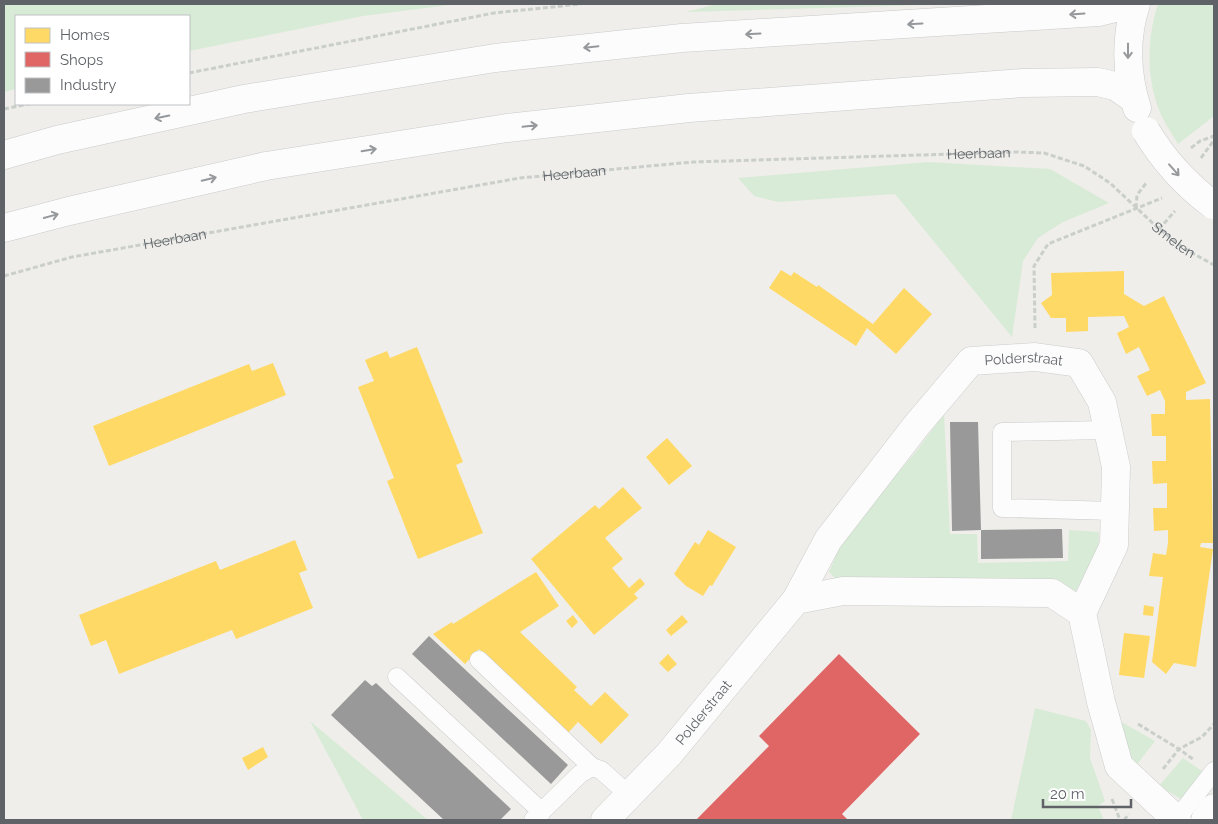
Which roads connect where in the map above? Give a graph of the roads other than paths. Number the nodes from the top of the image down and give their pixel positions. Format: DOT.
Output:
graph roads {
  1 [pos="1124,4"];
  2 [pos="1136,4"];
  3 [pos="1134,99"];
  4 [pos="4,155"];
  5 [pos="1213,206"];
  6 [pos="4,228"];
  7 [pos="1108,430"];
  8 [pos="1115,511"];
  9 [pos="796,600"];
  10 [pos="1082,613"];
  11 [pos="479,660"];
  12 [pos="397,677"];
  13 [pos="592,767"];
  14 [pos="1214,771"];
  15 [pos="629,796"];
  16 [pos="1214,808"];
  17 [pos="537,816"];
  18 [pos="605,820"];
  19 [pos="1177,820"];
  20 [pos="1205,820"];
  1 -- 4 [label="main road, one-way"];
  2 -- 3 [label="main road, one-way"];
  3 -- 5 [label="main road, one-way, bridge"];
  6 -- 3 [label="main road, one-way"];
  7 -- 8 [label="main road, Polderstraat"];
  7 -- 8 [label="lane"];
  7 -- 9 [label="main road, Polderstraat"];
  8 -- 10 [label="main road, Polderstraat"];
  9 -- 10 [label="main road"];
  9 -- 15 [label="main road, Polderstraat"];
  10 -- 19 [label="main road"];
  11 -- 13 [label="lane"];
  12 -- 17 [label="lane"];
  13 -- 15 [label="lane"];
  13 -- 17 [label="lane"];
  14 -- 19 [label="lane"];
  15 -- 18 [label="main road, Polderstraat"];
  16 -- 20 [label="main road"];
}
